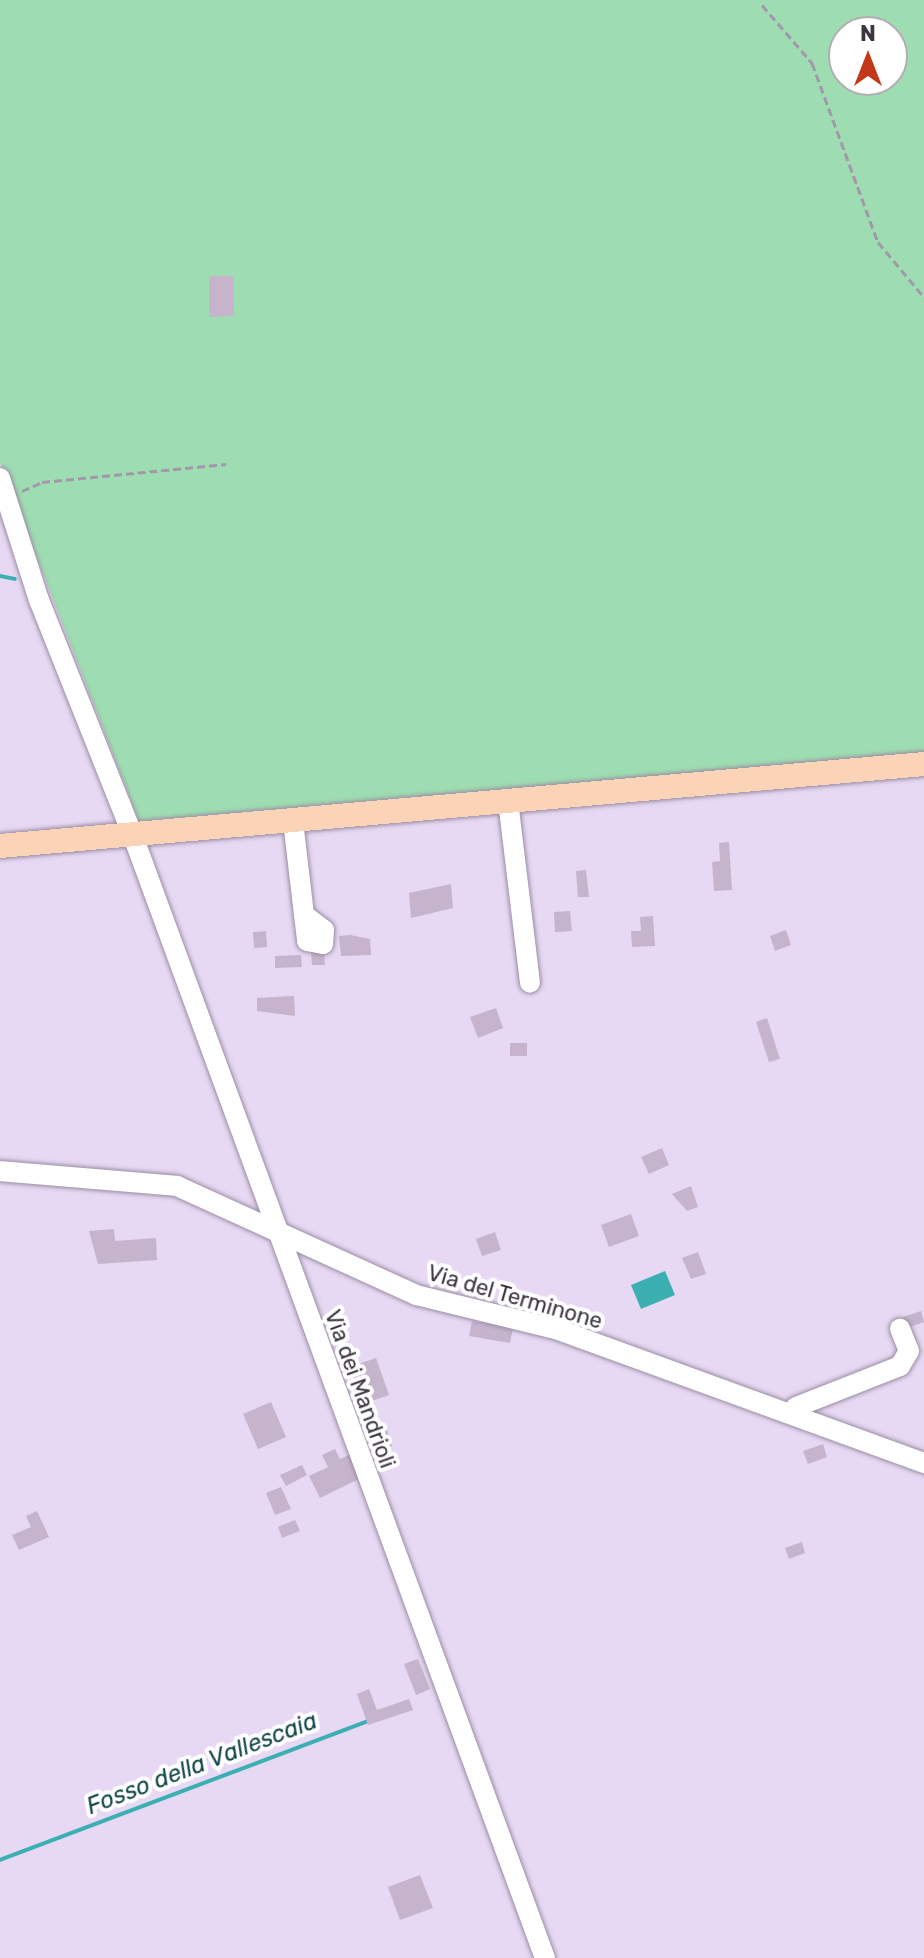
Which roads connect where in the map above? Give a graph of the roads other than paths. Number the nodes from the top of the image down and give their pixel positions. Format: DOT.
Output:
graph roads {
  1 [pos="0,478"];
  2 [pos="924,764"];
  3 [pos="508,801"];
  4 [pos="293,821"];
  5 [pos="133,836"];
  6 [pos="0,846"];
  7 [pos="304,915"];
  8 [pos="530,983"];
  9 [pos="0,1171"];
  10 [pos="276,1232"];
  11 [pos="900,1329"];
  12 [pos="796,1407"];
  13 [pos="924,1463"];
  14 [pos="545,1958"];
  1 -- 5 [label="street, Via dei Mandrioli"];
  2 -- 3 [label="main road"];
  3 -- 4 [label="main road"];
  3 -- 8 [label="street"];
  4 -- 5 [label="main road"];
  4 -- 7 [label="street"];
  5 -- 6 [label="main road"];
  5 -- 10 [label="street, Via dei Mandrioli"];
  9 -- 10 [label="street, Via del Terminone"];
  10 -- 13 [label="street, Via del Terminone"];
  10 -- 14 [label="street, Via dei Mandrioli"];
  11 -- 12 [label="street"];
}
